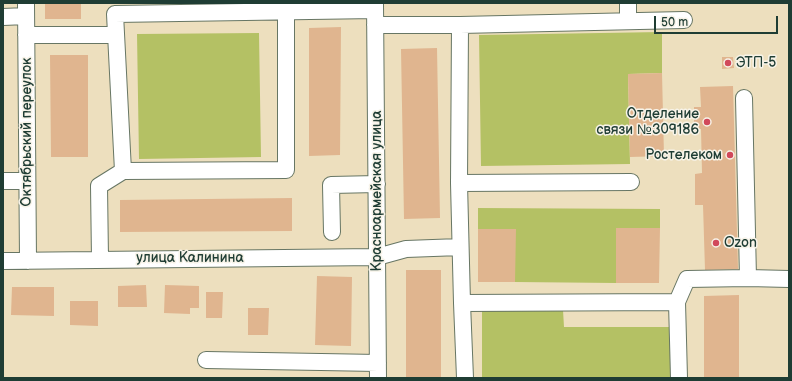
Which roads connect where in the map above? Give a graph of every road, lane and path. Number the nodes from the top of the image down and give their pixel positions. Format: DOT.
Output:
graph roads {
  1 [pos="628,3"];
  2 [pos="26,10"];
  3 [pos="286,12"];
  4 [pos="375,13"];
  5 [pos="3,17"];
  6 [pos="684,20"];
  7 [pos="628,21"];
  8 [pos="460,25"];
  9 [pos="26,35"];
  10 [pos="116,35"];
  11 [pos="744,98"];
  12 [pos="123,171"];
  13 [pos="3,181"];
  14 [pos="27,181"];
  15 [pos="631,182"];
  16 [pos="459,183"];
  17 [pos="376,184"];
  18 [pos="332,232"];
  19 [pos="460,247"];
  20 [pos="377,257"];
  21 [pos="100,259"];
  22 [pos="3,261"];
  23 [pos="28,261"];
  24 [pos="748,278"];
  25 [pos="789,279"];
  26 [pos="677,302"];
  27 [pos="462,303"];
  28 [pos="206,360"];
  29 [pos="378,370"];
  30 [pos="465,378"];
  31 [pos="679,378"];
  1 -- 7 [label="street"];
  2 -- 5 [label="street"];
  2 -- 9 [label="street, Октябрьский переулок"];
  3 -- 4 [label="street"];
  3 -- 10 [label="street"];
  3 -- 12 [label="street"];
  4 -- 8 [label="street"];
  4 -- 17 [label="street, Красноармейская улица"];
  6 -- 7 [label="street"];
  7 -- 8 [label="street"];
  8 -- 16 [label="street"];
  9 -- 10 [label="street"];
  9 -- 14 [label="street, Октябрьский переулок"];
  10 -- 12 [label="street"];
  11 -- 24 [label="street"];
  12 -- 21 [label="street"];
  13 -- 14 [label="street"];
  14 -- 23 [label="street, Октябрьский переулок"];
  15 -- 16 [label="street"];
  16 -- 19 [label="street"];
  17 -- 18 [label="street"];
  17 -- 20 [label="street, Красноармейская улица"];
  19 -- 20 [label="street, улица Калинина"];
  19 -- 27 [label="street"];
  20 -- 21 [label="street, улица Калинина"];
  20 -- 29 [label="street, Красноармейская улица"];
  21 -- 23 [label="street, улица Калинина"];
  22 -- 23 [label="street, улица Калинина"];
  24 -- 25 [label="street"];
  24 -- 26 [label="street"];
  26 -- 27 [label="street"];
  26 -- 31 [label="street"];
  27 -- 30 [label="street"];
  28 -- 29 [label="street"];
}
